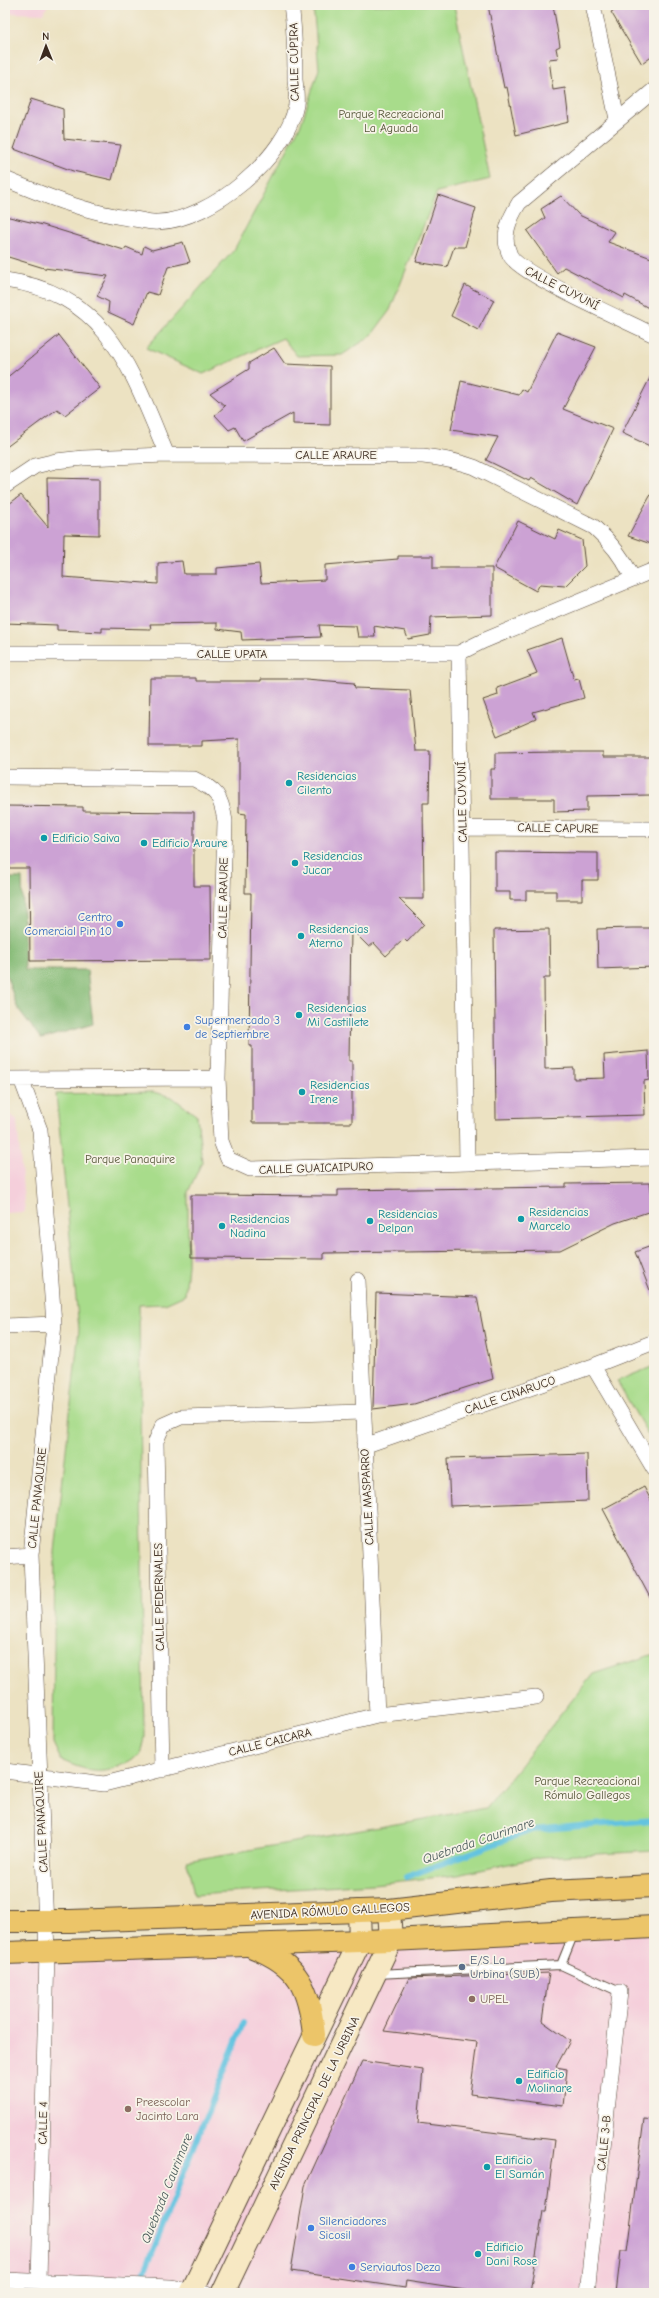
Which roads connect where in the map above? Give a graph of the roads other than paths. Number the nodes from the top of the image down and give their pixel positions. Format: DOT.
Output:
graph roads {
  1 [pos="291,5"];
  2 [pos="593,5"];
  3 [pos="654,90"];
  4 [pos="617,119"];
  5 [pos="5,179"];
  6 [pos="5,280"];
  7 [pos="654,335"];
  8 [pos="167,455"];
  9 [pos="5,486"];
  10 [pos="654,570"];
  11 [pos="633,578"];
  12 [pos="5,653"];
  13 [pos="459,653"];
  14 [pos="5,777"];
  15 [pos="462,828"];
  16 [pos="654,829"];
  17 [pos="218,1078"];
  18 [pos="5,1079"];
  19 [pos="21,1079"];
  20 [pos="654,1158"];
  21 [pos="467,1164"];
  22 [pos="358,1280"];
  23 [pos="54,1324"];
  24 [pos="5,1326"];
  25 [pos="654,1342"];
  26 [pos="593,1366"];
  27 [pos="363,1412"];
  28 [pos="364,1446"];
  29 [pos="654,1469"];
  30 [pos="31,1555"];
  31 [pos="5,1557"];
  32 [pos="536,1697"];
  33 [pos="377,1715"];
  34 [pos="162,1770"];
  35 [pos="5,1771"];
  36 [pos="38,1775"];
  37 [pos="654,1886"];
  38 [pos="389,1910"];
  39 [pos="359,1911"];
  40 [pos="5,1920"];
  41 [pos="46,1922"];
  42 [pos="654,1927"];
  43 [pos="574,1931"];
  44 [pos="391,1940"];
  45 [pos="360,1941"];
  46 [pos="248,1945"];
  47 [pos="46,1952"];
  48 [pos="5,1953"];
  49 [pos="561,1965"];
  50 [pos="376,1974"];
  51 [pos="620,1992"];
  52 [pos="314,2035"];
  53 [pos="5,2280"];
  54 [pos="37,2287"];
  55 [pos="197,2292"];
  56 [pos="223,2293"];
  57 [pos="587,2293"];
  1 -- 5 [label="street, CALLE CÚPIRA"];
  2 -- 4 [label="street"];
  3 -- 4 [label="street, CALLE CUYUNÍ"];
  4 -- 7 [label="street, CALLE CUYUNÍ"];
  6 -- 8 [label="street"];
  8 -- 9 [label="street, CALLE ARAURE"];
  8 -- 11 [label="street, CALLE ARAURE"];
  10 -- 11 [label="street"];
  11 -- 13 [label="street"];
  12 -- 13 [label="street, CALLE UPATA"];
  13 -- 15 [label="street, CALLE CUYUNÍ"];
  14 -- 17 [label="street, CALLE ARAURE"];
  15 -- 16 [label="street, CALLE CAPURE"];
  15 -- 21 [label="street, CALLE CUYUNÍ"];
  17 -- 19 [label="street"];
  17 -- 21 [label="street, CALLE GUAICAIPURO"];
  18 -- 19 [label="street"];
  19 -- 23 [label="street, CALLE PANAQUIRE"];
  20 -- 21 [label="street, CALLE GUAICAIPURO"];
  22 -- 27 [label="street, CALLE MASPARRO"];
  23 -- 24 [label="street"];
  23 -- 30 [label="street, CALLE PANAQUIRE"];
  25 -- 26 [label="street, CALLE CINARUCO"];
  26 -- 28 [label="street, CALLE CINARUCO"];
  26 -- 29 [label="street"];
  27 -- 28 [label="street, CALLE MASPARRO"];
  27 -- 34 [label="street, CALLE PEDERNALES"];
  28 -- 33 [label="street, CALLE MASPARRO"];
  30 -- 31 [label="street"];
  30 -- 36 [label="street, CALLE PANAQUIRE"];
  32 -- 33 [label="street, CALLE CAICARA"];
  33 -- 34 [label="street, CALLE CAICARA"];
  34 -- 36 [label="street, CALLE CAICARA"];
  35 -- 36 [label="street, CALLE CAICARA"];
  36 -- 41 [label="street, CALLE PANAQUIRE"];
  37 -- 38 [label="main road, AVENIDA RÓMULO GALLEGOS"];
  38 -- 39 [label="main road, AVENIDA RÓMULO GALLEGOS"];
  38 -- 44 [label="main road, AVENIDA PRINCIPAL DE LA URBINA"];
  39 -- 41 [label="main road, AVENIDA RÓMULO GALLEGOS"];
  39 -- 45 [label="main road"];
  40 -- 41 [label="main road, AVENIDA RÓMULO GALLEGOS"];
  41 -- 47 [label="street, CALLE PANAQUIRE"];
  42 -- 43 [label="main road"];
  43 -- 44 [label="main road"];
  43 -- 49 [label="lane"];
  44 -- 45 [label="main road"];
  44 -- 50 [label="main road, AVENIDA PRINCIPAL DE LA URBINA"];
  45 -- 46 [label="main road"];
  45 -- 52 [label="main road"];
  46 -- 47 [label="main road"];
  46 -- 52 [label="main road"];
  47 -- 48 [label="main road"];
  47 -- 54 [label="street, CALLE 4"];
  49 -- 50 [label="lane"];
  49 -- 51 [label="lane"];
  50 -- 56 [label="main road, AVENIDA PRINCIPAL DE LA URBINA"];
  51 -- 57 [label="street, CALLE 3-B"];
  52 -- 55 [label="main road"];
  53 -- 54 [label="street"];
  54 -- 55 [label="street"];
}
